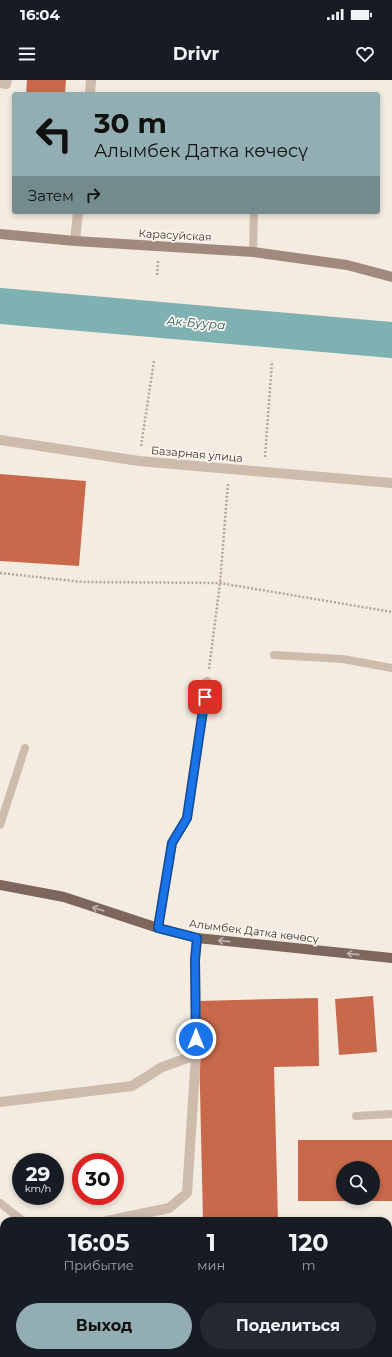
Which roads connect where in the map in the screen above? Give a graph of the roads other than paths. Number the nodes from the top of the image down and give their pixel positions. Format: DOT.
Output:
graph roads {
  1 [pos="7,80"];
  2 [pos="91,80"];
  3 [pos="0,83"];
  4 [pos="90,92"];
  5 [pos="78,214"];
  6 [pos="254,214"];
  7 [pos="0,234"];
  8 [pos="75,241"];
  9 [pos="253,252"];
  10 [pos="392,277"];
  11 [pos="0,440"];
  12 [pos="392,483"];
  13 [pos="274,655"];
  14 [pos="392,668"];
  15 [pos="207,682"];
  16 [pos="25,748"];
  17 [pos="0,824"];
  18 [pos="0,885"];
  19 [pos="158,928"];
  20 [pos="197,938"];
  21 [pos="392,958"];
  22 [pos="196,1055"];
  23 [pos="0,1102"];
  24 [pos="392,1114"];
  25 [pos="356,1116"];
  26 [pos="0,1203"];
  27 [pos="18,1217"];
  28 [pos="126,1217"];
  1 -- 3 [label="street"];
  2 -- 4 [label="street"];
  5 -- 8 [label="street"];
  6 -- 9 [label="lane"];
  7 -- 8 [label="street, Карасуйская"];
  8 -- 9 [label="street, Карасуйская"];
  9 -- 10 [label="street, Карасуйская"];
  11 -- 12 [label="street, Базарная улица"];
  13 -- 14 [label="lane"];
  15 -- 19 [label="street"];
  16 -- 17 [label="lane"];
  19 -- 18 [label="main road, Алымбек Датка көчөсү, one-way"];
  19 -- 20 [label="main road, Алымбек Датка көчөсү"];
  21 -- 20 [label="main road, Алымбек Датка көчөсү, one-way"];
  20 -- 22 [label="street"];
  22 -- 23 [label="street"];
  22 -- 28 [label="street"];
  24 -- 25 [label="lane"];
  26 -- 27 [label="lane"];
}
